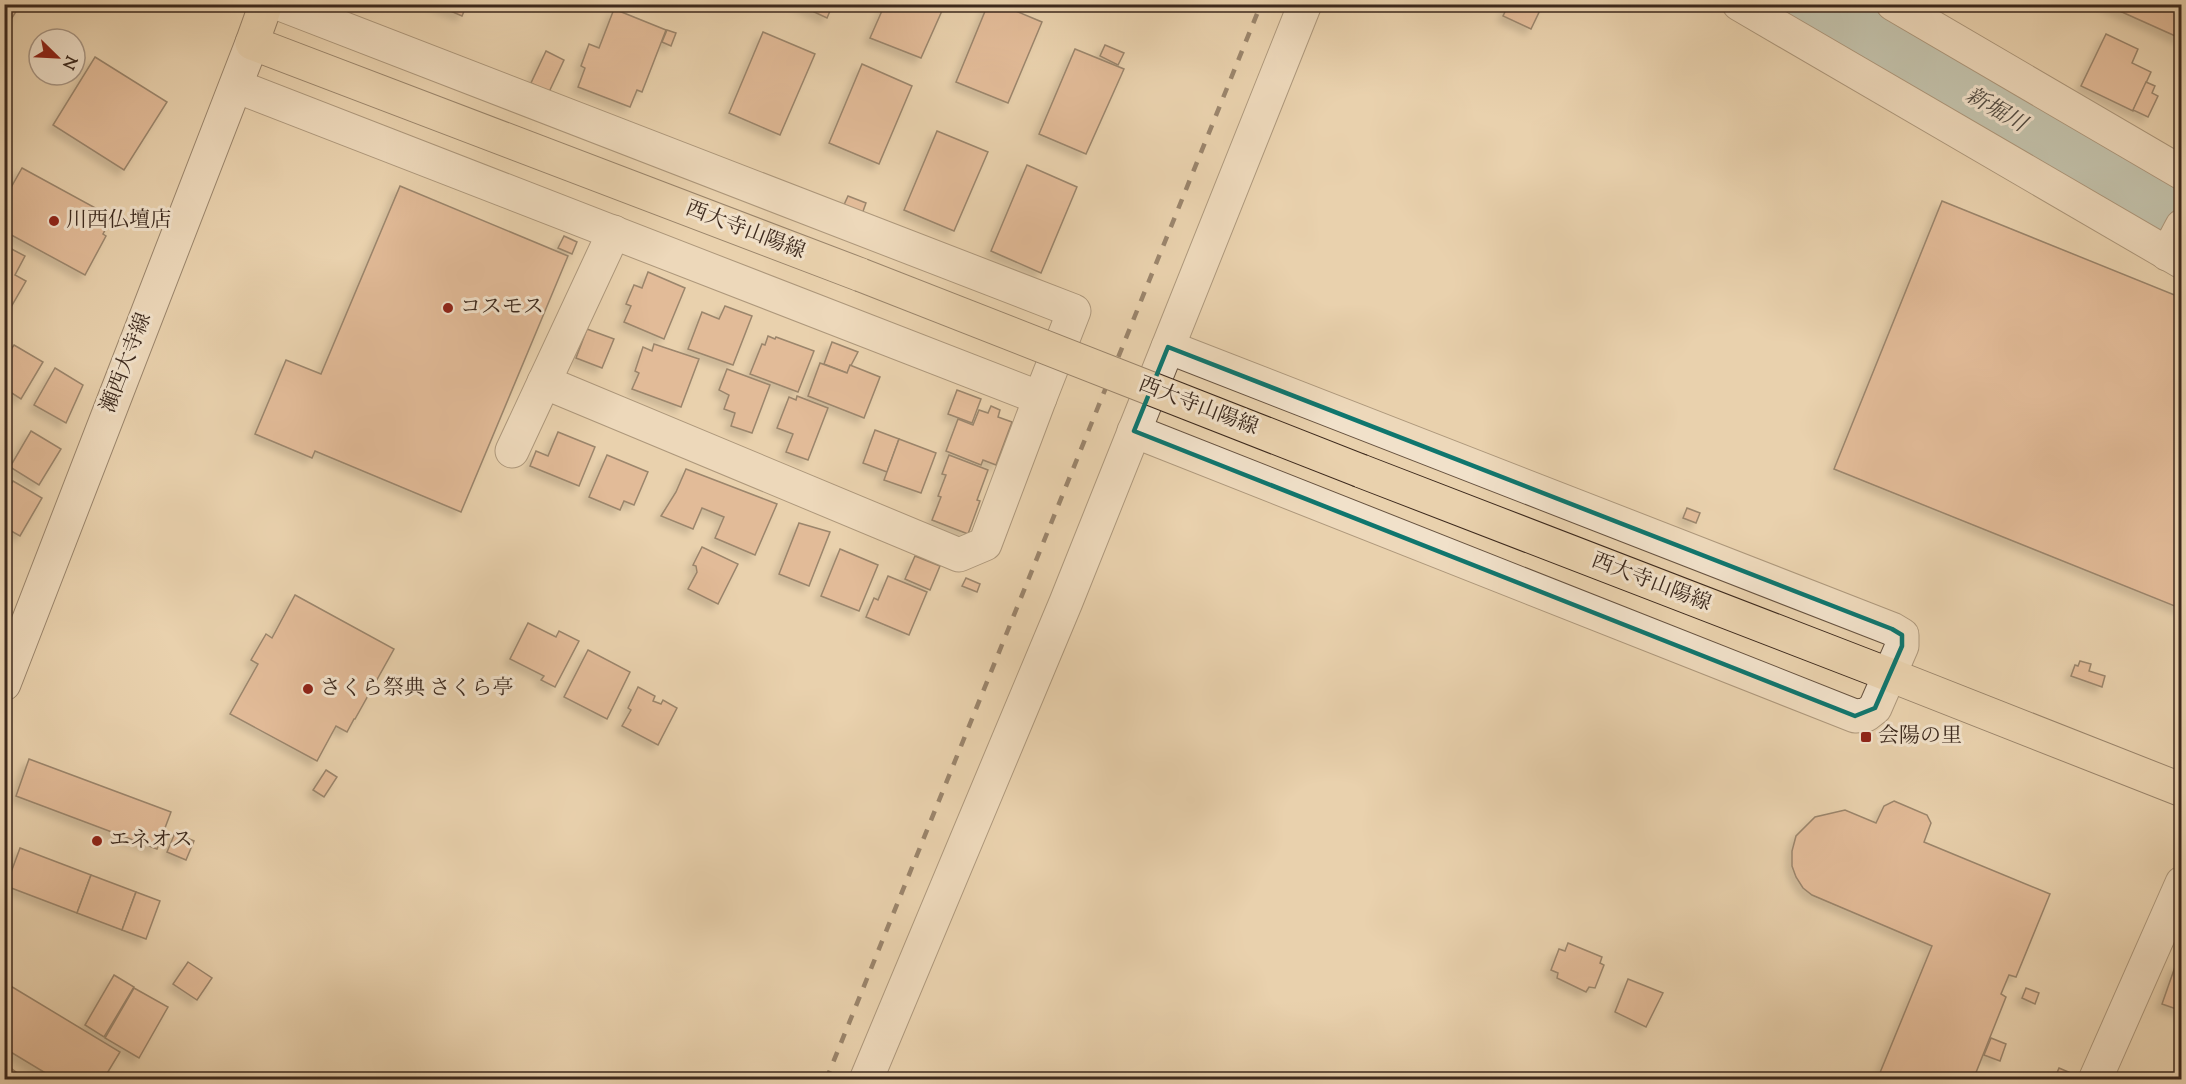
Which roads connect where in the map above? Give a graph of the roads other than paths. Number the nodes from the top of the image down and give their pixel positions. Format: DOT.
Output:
graph roads {
  1 [pos="266,4"];
  2 [pos="280,4"];
  3 [pos="1305,4"];
  4 [pos="1739,4"];
  5 [pos="1893,4"];
  6 [pos="252,44"];
  7 [pos="236,86"];
  8 [pos="2181,173"];
  9 [pos="614,232"];
  10 [pos="2175,246"];
  11 [pos="1168,347"];
  12 [pos="544,382"];
  13 [pos="1040,398"];
  14 [pos="1134,431"];
  15 [pos="512,451"];
  16 [pos="1890,675"];
  17 [pos="4,684"];
  18 [pos="2181,790"];
  19 [pos="2181,883"];
  20 [pos="866,1080"];
  21 [pos="2095,1080"];
  1 -- 6 [label="main road"];
  2 -- 13 [label="street"];
  3 -- 11 [label="street"];
  4 -- 10 [label="street"];
  5 -- 8 [label="street"];
  6 -- 7 [label="street, 瀬西大寺線"];
  6 -- 16 [label="main road, 西大寺山陽線, bridge"];
  7 -- 9 [label="street"];
  7 -- 17 [label="street, 瀬西大寺線"];
  9 -- 12 [label="street"];
  9 -- 13 [label="street"];
  11 -- 14 [label="street"];
  11 -- 16 [label="street"];
  12 -- 13 [label="street"];
  12 -- 15 [label="street"];
  14 -- 16 [label="street"];
  14 -- 20 [label="street"];
  16 -- 18 [label="main road, 西大寺山陽線"];
  19 -- 21 [label="street"];
}
